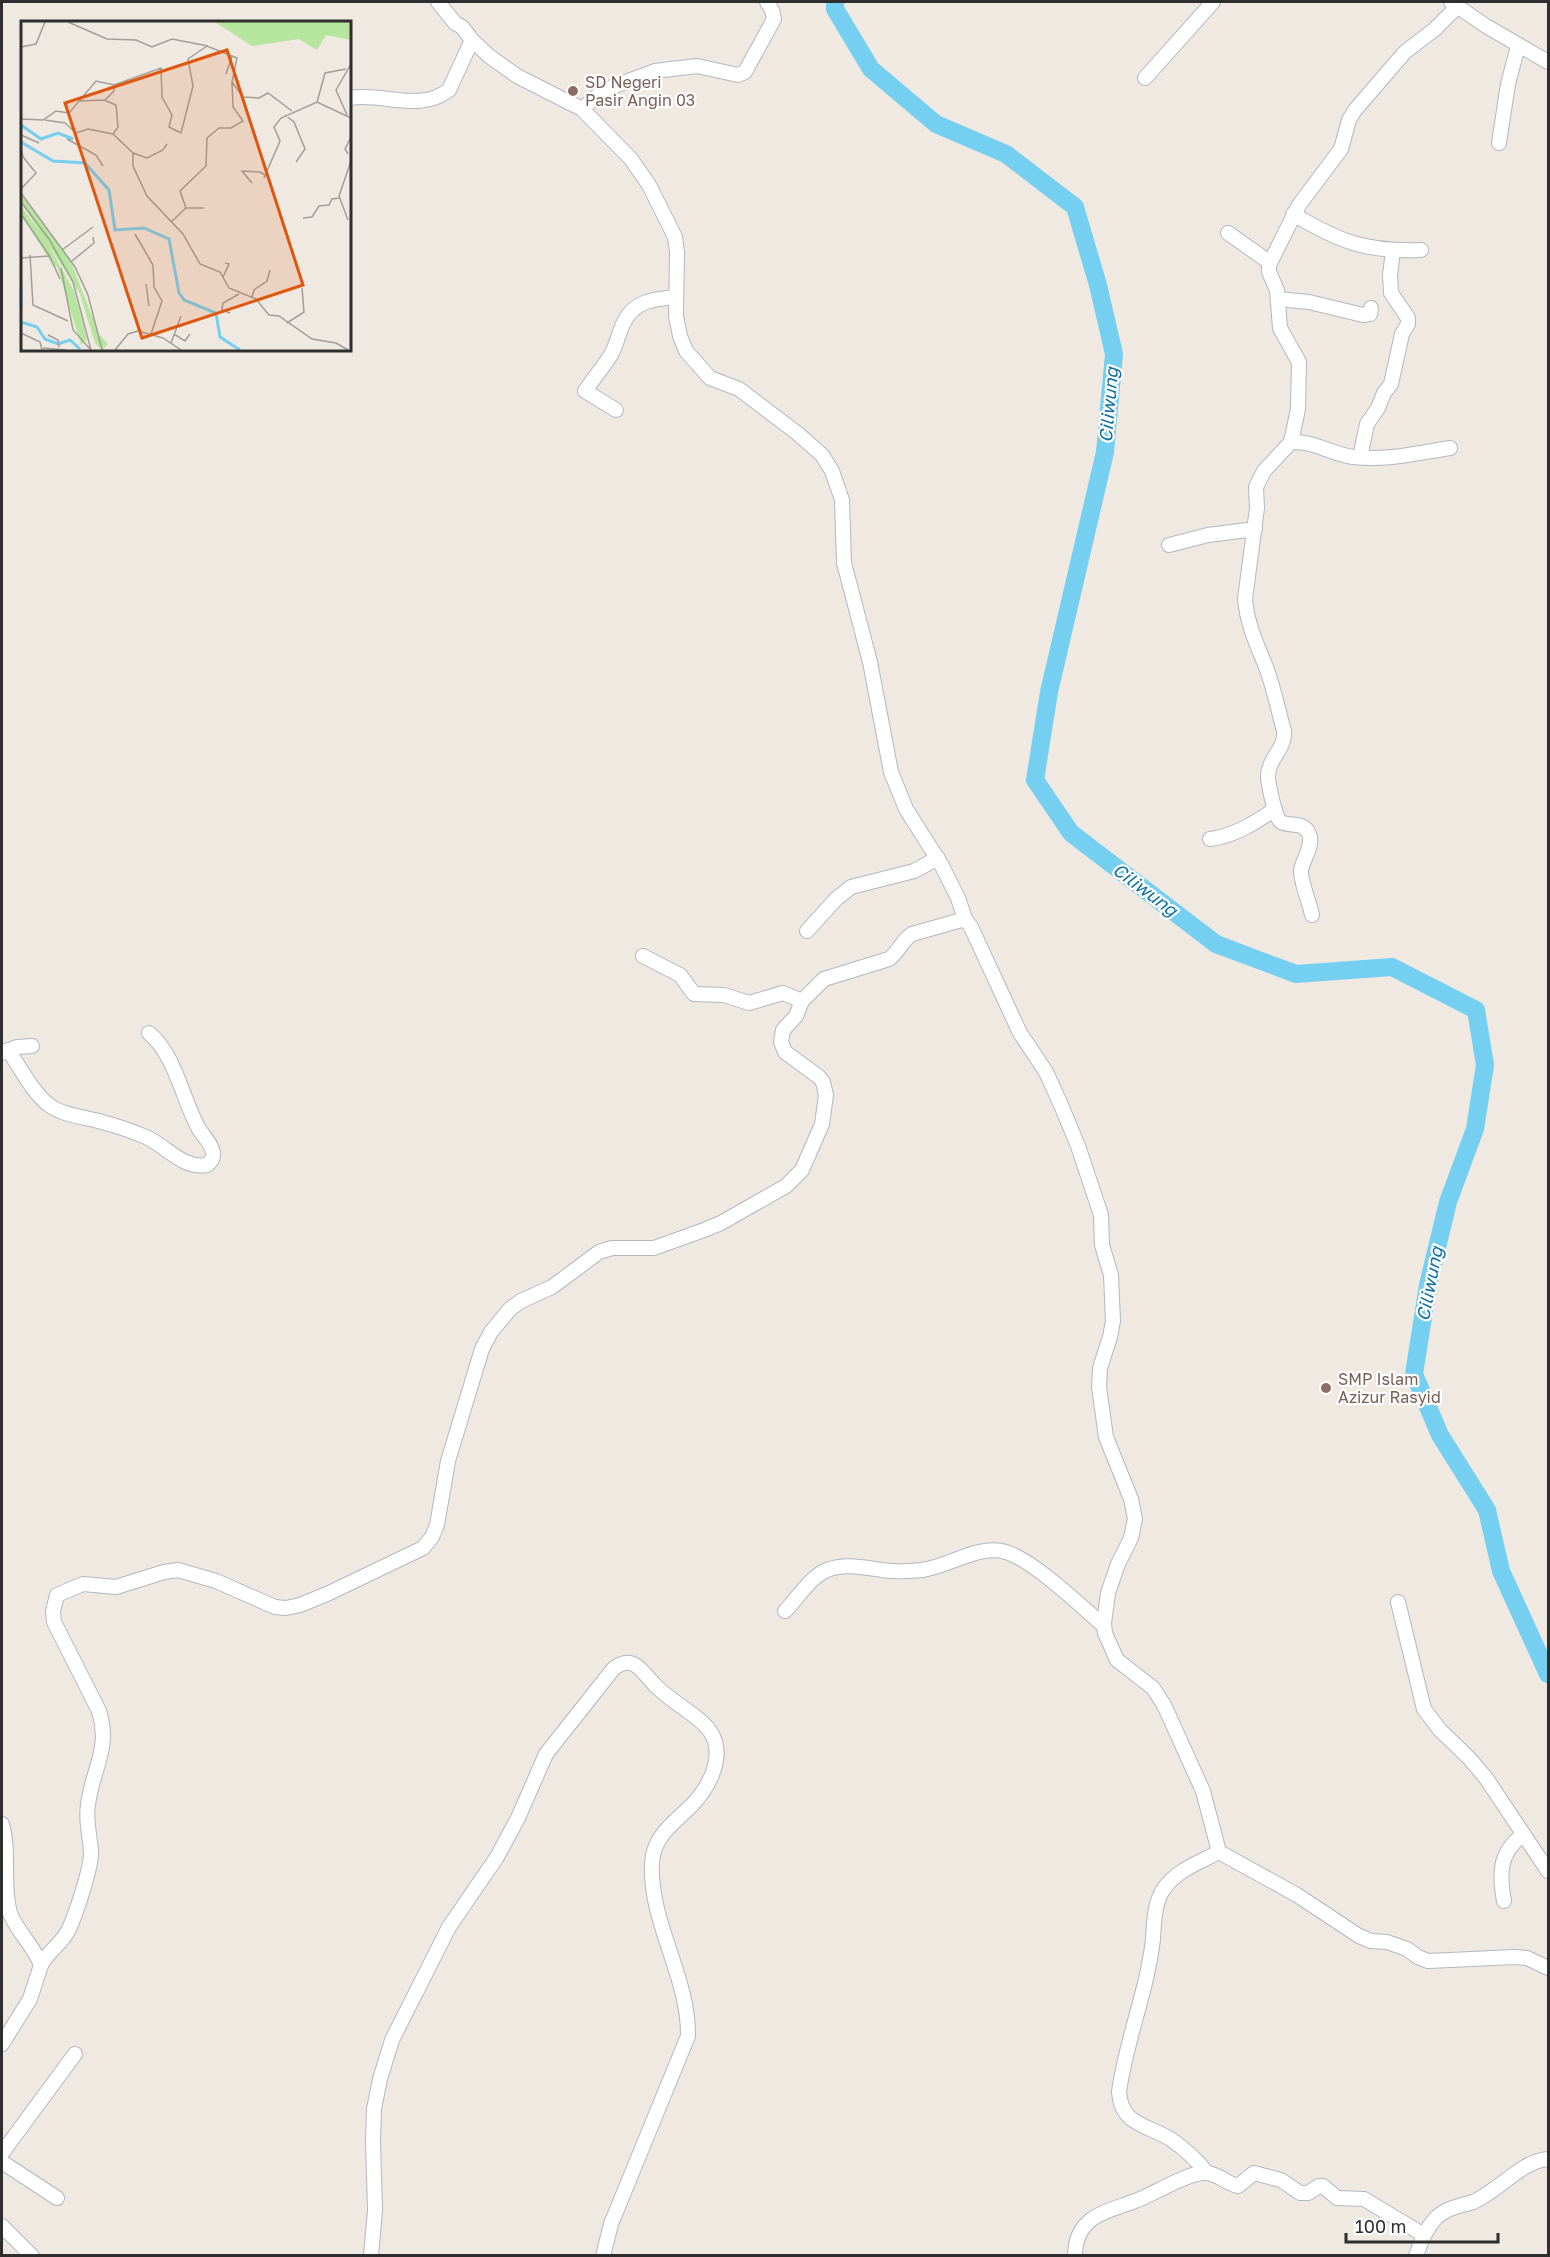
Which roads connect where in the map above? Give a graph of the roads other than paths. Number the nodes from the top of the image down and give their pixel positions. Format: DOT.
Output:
graph roads {
  1 [pos="438,2"];
  2 [pos="767,2"];
  3 [pos="1213,2"];
  4 [pos="1454,4"];
  5 [pos="472,40"];
  6 [pos="1518,46"];
  7 [pos="1548,62"];
  8 [pos="1145,78"];
  9 [pos="351,98"];
  10 [pos="582,109"];
  11 [pos="1498,143"];
  12 [pos="1293,214"];
  13 [pos="1228,233"];
  14 [pos="1421,250"];
  15 [pos="1393,251"];
  16 [pos="1269,262"];
  17 [pos="675,297"];
  18 [pos="1278,299"];
  19 [pos="1371,308"];
  20 [pos="616,410"];
  21 [pos="1291,442"];
  22 [pos="1450,448"];
  23 [pos="1360,457"];
  24 [pos="1255,530"];
  25 [pos="1169,545"];
  26 [pos="1275,809"];
  27 [pos="1210,839"];
  28 [pos="938,858"];
  29 [pos="1312,915"];
  30 [pos="965,919"];
  31 [pos="807,931"];
  32 [pos="643,956"];
  33 [pos="802,1001"];
  34 [pos="149,1034"];
  35 [pos="32,1046"];
  36 [pos="5,1051"];
  37 [pos="1398,1602"];
  38 [pos="785,1611"];
  39 [pos="1104,1626"];
  40 [pos="2,1824"];
  41 [pos="1519,1838"];
  42 [pos="1219,1852"];
  43 [pos="1548,1870"];
  44 [pos="1504,1901"];
  45 [pos="41,1965"];
  46 [pos="1548,1968"];
  47 [pos="2,2044"];
  48 [pos="75,2054"];
  49 [pos="2,2153"];
  50 [pos="1548,2159"];
  51 [pos="2,2162"];
  52 [pos="1207,2173"];
  53 [pos="57,2198"];
  54 [pos="2,2226"];
  55 [pos="1424,2235"];
  56 [pos="32,2256"];
  57 [pos="371,2256"];
  58 [pos="603,2256"];
  59 [pos="1075,2256"];
  60 [pos="1416,2256"];
  1 -- 5 [label="street"];
  2 -- 10 [label="street"];
  3 -- 8 [label="street"];
  4 -- 6 [label="street"];
  4 -- 12 [label="street"];
  5 -- 9 [label="street"];
  5 -- 10 [label="street"];
  6 -- 7 [label="street"];
  6 -- 11 [label="street"];
  10 -- 17 [label="street"];
  12 -- 15 [label="street"];
  12 -- 16 [label="street"];
  13 -- 16 [label="street"];
  14 -- 15 [label="street"];
  15 -- 23 [label="street"];
  16 -- 18 [label="street"];
  17 -- 20 [label="street"];
  17 -- 28 [label="street"];
  18 -- 19 [label="street"];
  18 -- 21 [label="street"];
  21 -- 23 [label="street"];
  21 -- 24 [label="street"];
  22 -- 23 [label="street"];
  24 -- 25 [label="street"];
  24 -- 26 [label="street"];
  26 -- 27 [label="street"];
  26 -- 29 [label="street"];
  28 -- 30 [label="street"];
  28 -- 31 [label="street"];
  30 -- 33 [label="street"];
  30 -- 39 [label="street"];
  32 -- 33 [label="street"];
  33 -- 45 [label="street"];
  34 -- 36 [label="street"];
  35 -- 36 [label="street"];
  37 -- 41 [label="street"];
  38 -- 39 [label="street"];
  39 -- 42 [label="street"];
  40 -- 45 [label="street"];
  41 -- 43 [label="street"];
  41 -- 44 [label="street"];
  42 -- 46 [label="street"];
  42 -- 52 [label="street"];
  45 -- 47 [label="street"];
  48 -- 49 [label="street"];
  50 -- 55 [label="street"];
  51 -- 53 [label="street"];
  52 -- 55 [label="street"];
  52 -- 59 [label="street"];
  54 -- 56 [label="street"];
  55 -- 60 [label="street"];
  57 -- 58 [label="street"];
}
